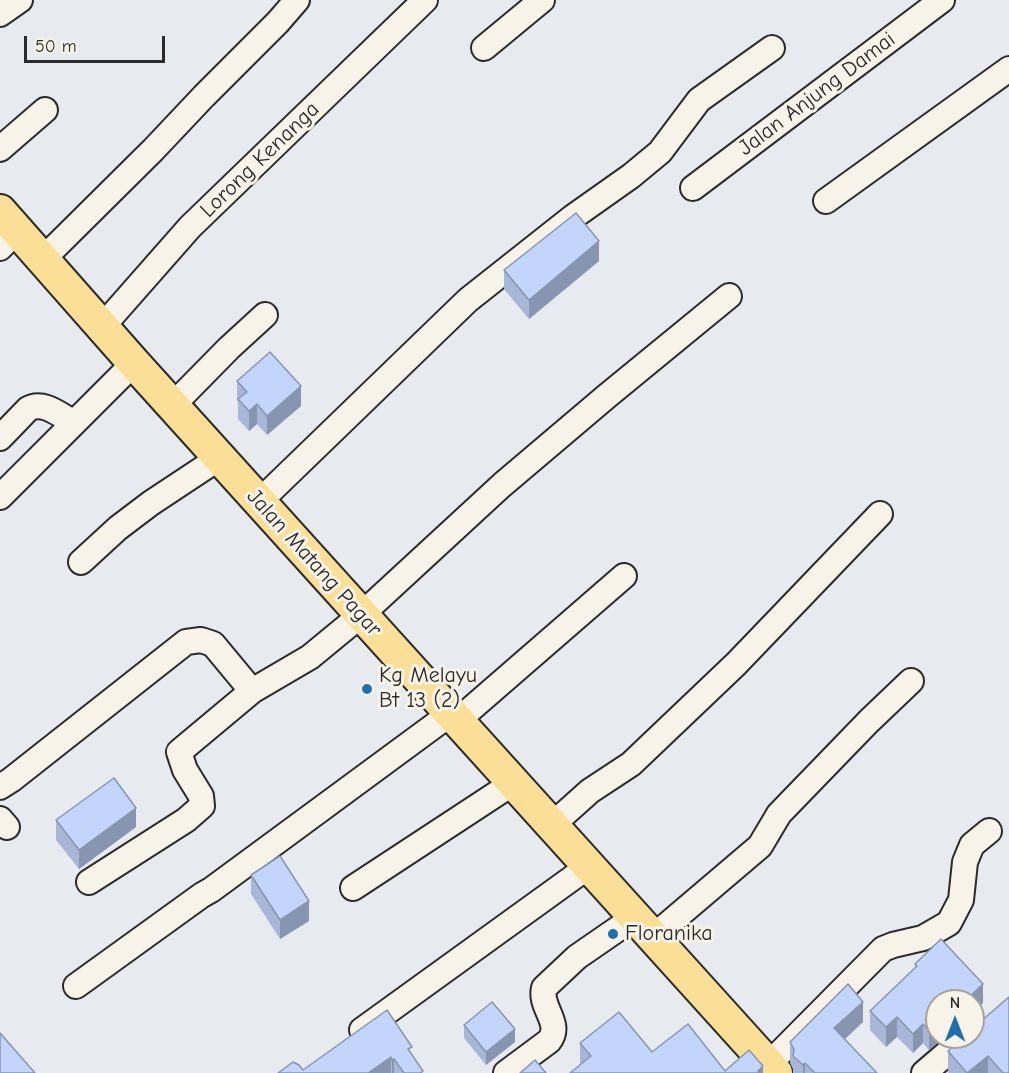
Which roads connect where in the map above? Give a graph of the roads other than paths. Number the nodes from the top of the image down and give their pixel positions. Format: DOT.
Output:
graph roads {
  1 [pos="20,0"];
  2 [pos="297,0"];
  3 [pos="425,0"];
  4 [pos="542,0"];
  5 [pos="942,0"];
  6 [pos="0,14"];
  7 [pos="484,48"];
  8 [pos="771,48"];
  9 [pos="1009,69"];
  10 [pos="45,110"];
  11 [pos="0,149"];
  12 [pos="693,188"];
  13 [pos="826,201"];
  14 [pos="6,230"];
  15 [pos="43,259"];
  16 [pos="729,296"];
  17 [pos="265,315"];
  18 [pos="102,327"];
  19 [pos="134,363"];
  20 [pos="172,406"];
  21 [pos="74,423"];
  22 [pos="0,438"];
  23 [pos="219,458"];
  24 [pos="0,497"];
  25 [pos="260,502"];
  26 [pos="880,514"];
  27 [pos="81,562"];
  28 [pos="624,576"];
  29 [pos="361,615"];
  30 [pos="911,681"];
  31 [pos="252,691"];
  32 [pos="454,717"];
  33 [pos="513,783"];
  34 [pos="0,787"];
  35 [pos="552,825"];
  36 [pos="989,831"];
  37 [pos="589,866"];
  38 [pos="89,882"];
  39 [pos="353,888"];
  40 [pos="644,927"];
  41 [pos="76,986"];
  42 [pos="346,1042"];
  43 [pos="952,1049"];
  44 [pos="772,1069"];
  45 [pos="506,1073"];
  46 [pos="924,1073"];
  1 -- 6 [label="street"];
  2 -- 15 [label="street"];
  3 -- 18 [label="street, Lorong Kenanga"];
  4 -- 7 [label="street"];
  5 -- 12 [label="street, Jalan Anjung Damai"];
  8 -- 25 [label="street"];
  9 -- 13 [label="street"];
  10 -- 11 [label="street"];
  14 -- 15 [label="main road, Jalan Matang Pagar"];
  15 -- 18 [label="main road, Jalan Matang Pagar"];
  16 -- 29 [label="street"];
  17 -- 20 [label="street"];
  18 -- 19 [label="main road, Jalan Matang Pagar"];
  19 -- 20 [label="main road, Jalan Matang Pagar"];
  19 -- 21 [label="street"];
  20 -- 23 [label="main road, Jalan Matang Pagar"];
  21 -- 22 [label="street"];
  21 -- 24 [label="street"];
  23 -- 25 [label="main road, Jalan Matang Pagar"];
  23 -- 27 [label="street"];
  25 -- 29 [label="main road, Jalan Matang Pagar"];
  26 -- 35 [label="street"];
  28 -- 32 [label="street"];
  29 -- 31 [label="street"];
  29 -- 32 [label="main road, Jalan Matang Pagar"];
  30 -- 40 [label="street"];
  31 -- 34 [label="street"];
  31 -- 38 [label="street"];
  32 -- 33 [label="main road, Jalan Matang Pagar"];
  32 -- 41 [label="street"];
  33 -- 35 [label="main road, Jalan Matang Pagar"];
  33 -- 39 [label="street"];
  35 -- 37 [label="main road, Jalan Matang Pagar"];
  36 -- 44 [label="street"];
  37 -- 40 [label="main road, Jalan Matang Pagar"];
  37 -- 42 [label="street"];
  40 -- 44 [label="main road, Jalan Matang Pagar"];
  40 -- 45 [label="street"];
  43 -- 46 [label="street"];
}
